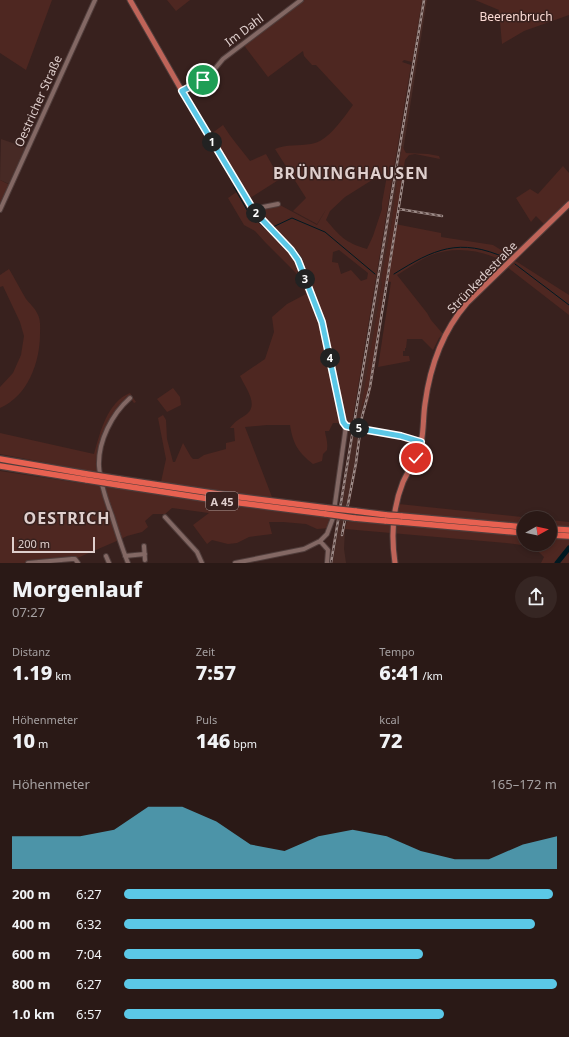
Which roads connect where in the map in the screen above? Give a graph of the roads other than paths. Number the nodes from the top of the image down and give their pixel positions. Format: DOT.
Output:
graph roads {
  1 [pos="95,0"];
  2 [pos="130,0"];
  3 [pos="301,0"];
  4 [pos="182,91"];
  5 [pos="278,204"];
  6 [pos="569,204"];
  7 [pos="0,210"];
  8 [pos="254,211"];
  9 [pos="130,398"];
  10 [pos="348,426"];
  11 [pos="421,442"];
  12 [pos="0,459"];
  13 [pos="0,466"];
  14 [pos="87,477"];
  15 [pos="326,511"];
  16 [pos="165,517"];
  17 [pos="387,518"];
  18 [pos="517,529"];
  19 [pos="557,529"];
  20 [pos="568,530"];
  21 [pos="557,536"];
  22 [pos="569,536"];
  23 [pos="320,541"];
  24 [pos="144,546"];
  25 [pos="145,554"];
  26 [pos="106,556"];
  27 [pos="125,556"];
  28 [pos="146,560"];
  29 [pos="28,563"];
  30 [pos="78,563"];
  31 [pos="109,563"];
  32 [pos="128,563"];
  33 [pos="202,563"];
  34 [pos="235,563"];
  35 [pos="327,563"];
  36 [pos="395,563"];
  1 -- 7 [label="street, Oestricher Straße"];
  2 -- 4 [label="main road"];
  3 -- 4 [label="street, Im Dahl"];
  4 -- 8 [label="main road"];
  5 -- 8 [label="street"];
  6 -- 11 [label="main road, Strünkedestraße"];
  8 -- 10 [label="main road"];
  9 -- 27 [label="street"];
  10 -- 11 [label="main road, bridge"];
  10 -- 23 [label="street"];
  11 -- 36 [label="main road, Strünkedestraße"];
  12 -- 14 [label="highway, A 45"];
  13 -- 14 [label="highway, A 45"];
  14 -- 15 [label="highway, A 45, bridge"];
  15 -- 17 [label="highway, A 45, bridge"];
  15 -- 17 [label="highway, A 45, bridge"];
  16 -- 33 [label="street"];
  17 -- 18 [label="highway, A 45, bridge"];
  19 -- 20 [label="highway"];
  21 -- 22 [label="highway"];
  23 -- 34 [label="street"];
  23 -- 35 [label="street"];
  24 -- 25 [label="street"];
  25 -- 27 [label="street"];
  25 -- 28 [label="street"];
  26 -- 31 [label="street"];
  27 -- 32 [label="street"];
  29 -- 30 [label="street"];
}
